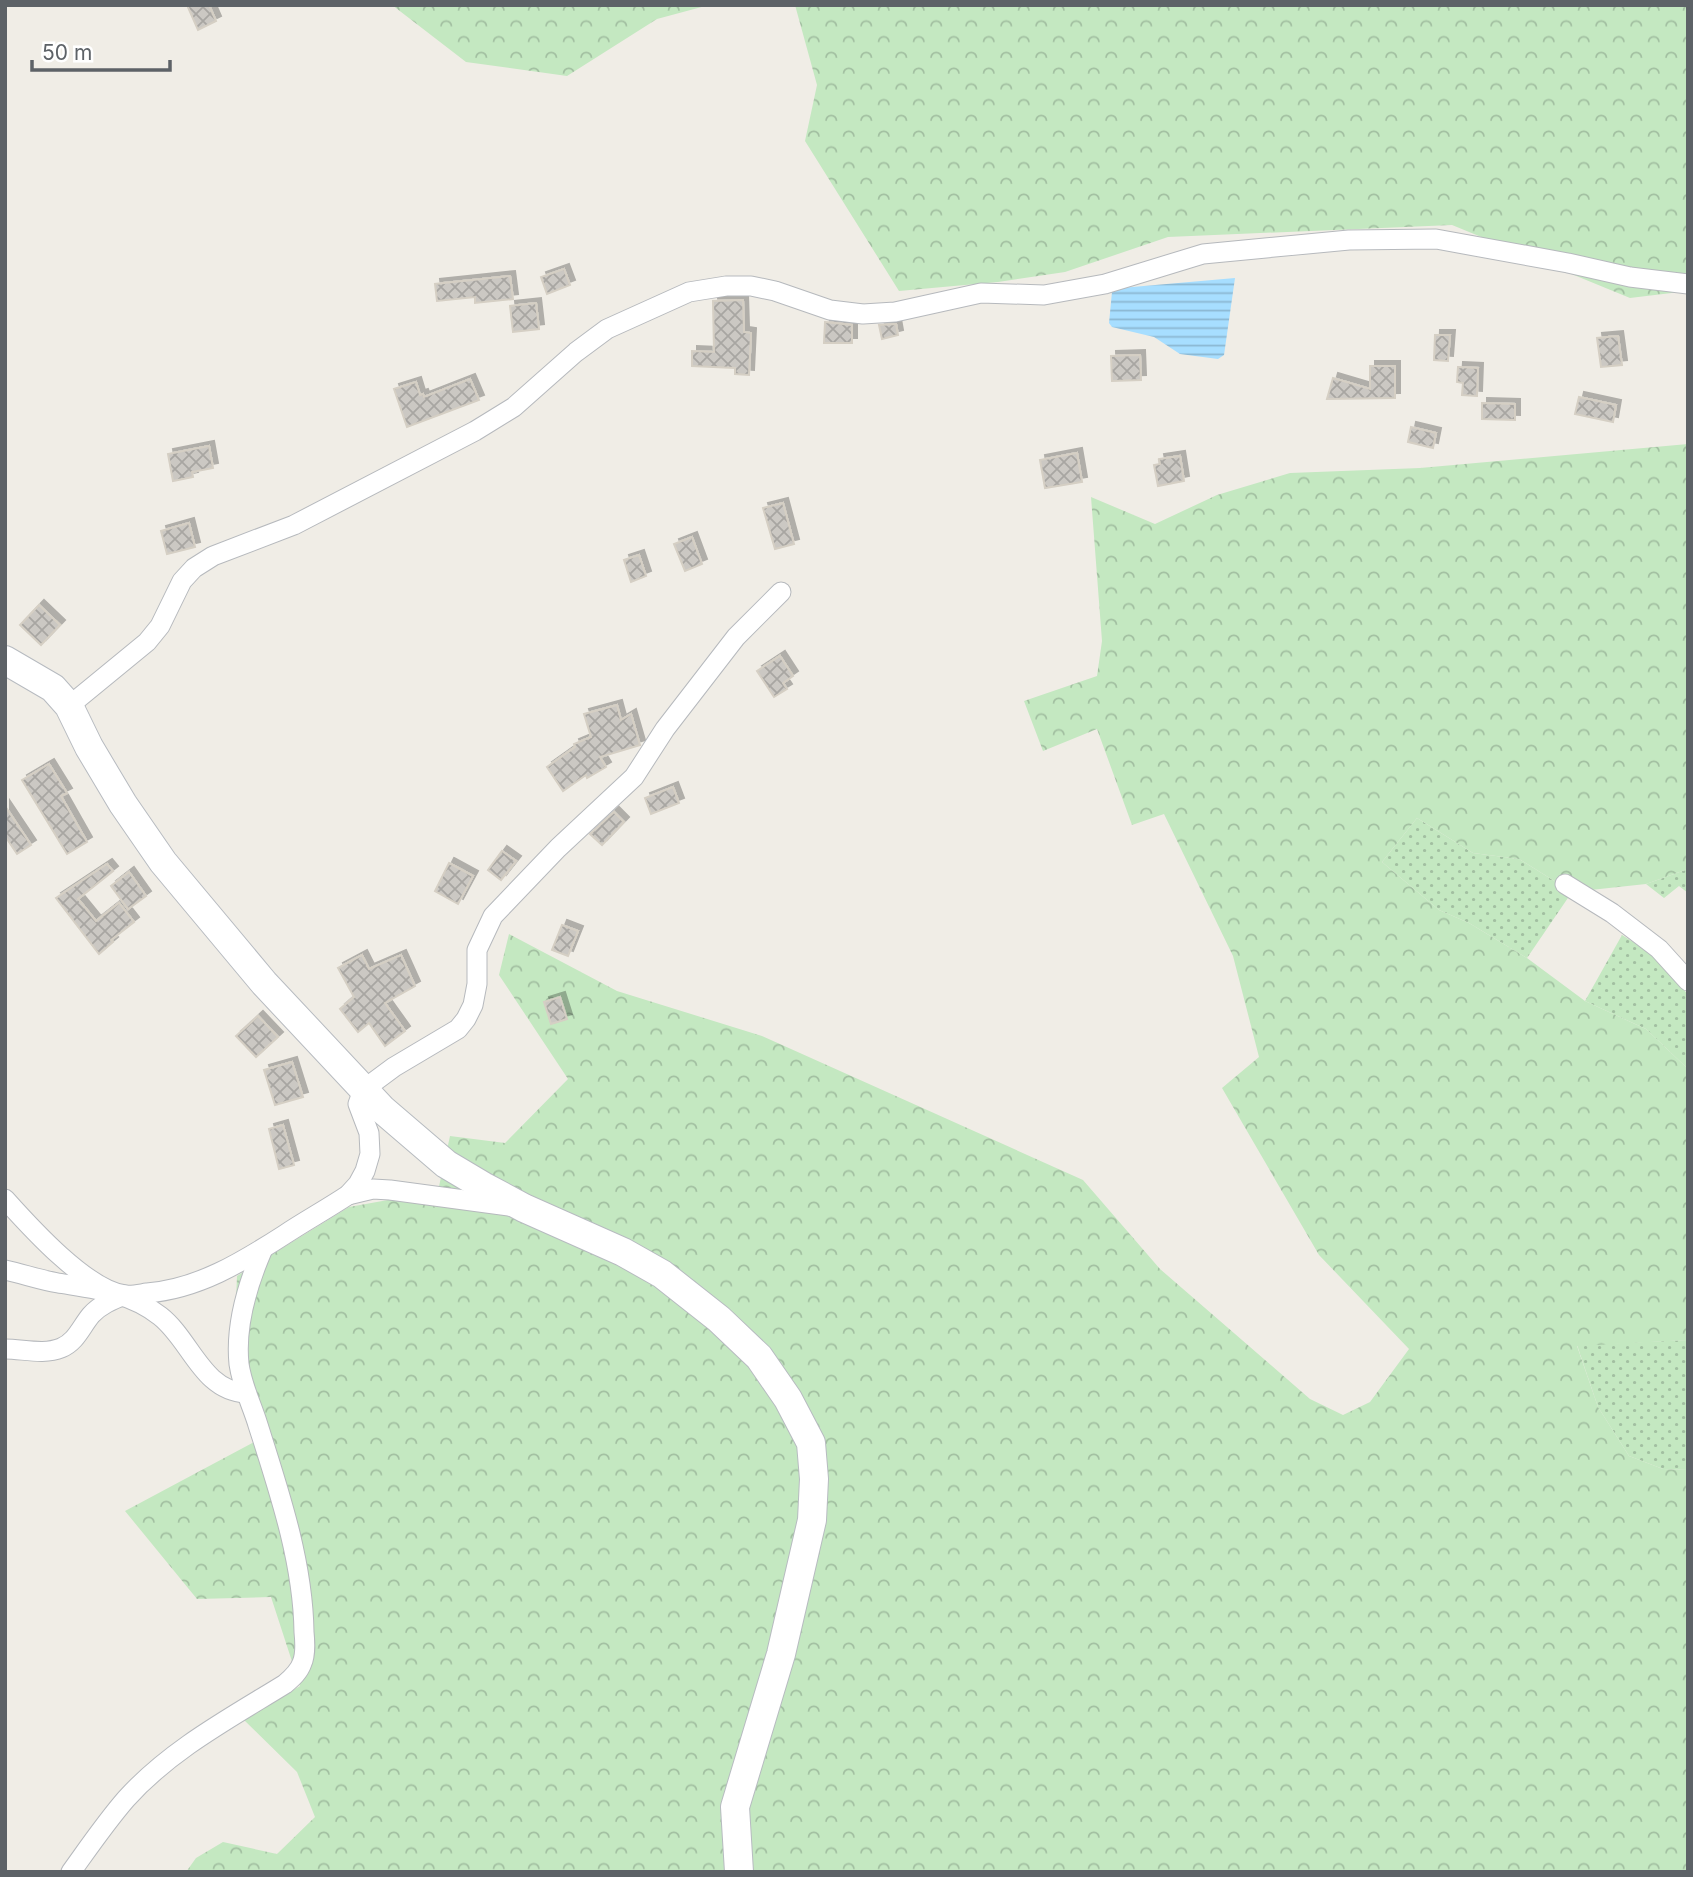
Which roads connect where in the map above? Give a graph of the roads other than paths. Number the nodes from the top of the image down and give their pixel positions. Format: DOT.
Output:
graph roads {
  1 [pos="1688,284"];
  2 [pos="780,592"];
  3 [pos="5,660"];
  4 [pos="69,706"];
  5 [pos="1565,884"];
  6 [pos="1688,981"];
  7 [pos="363,1090"];
  8 [pos="348,1195"];
  9 [pos="5,1199"];
  10 [pos="524,1208"];
  11 [pos="262,1251"];
  12 [pos="5,1270"];
  13 [pos="125,1295"];
  14 [pos="5,1349"];
  15 [pos="246,1393"];
  16 [pos="71,1872"];
  17 [pos="739,1872"];
  1 -- 4 [label="street"];
  2 -- 7 [label="street"];
  3 -- 4 [label="street"];
  4 -- 7 [label="street"];
  5 -- 6 [label="street"];
  7 -- 8 [label="street"];
  7 -- 10 [label="street"];
  8 -- 10 [label="street"];
  8 -- 11 [label="street"];
  9 -- 13 [label="street"];
  10 -- 17 [label="street"];
  11 -- 13 [label="street"];
  11 -- 15 [label="street"];
  12 -- 13 [label="street"];
  13 -- 14 [label="street"];
  13 -- 15 [label="street"];
  15 -- 16 [label="street"];
}
